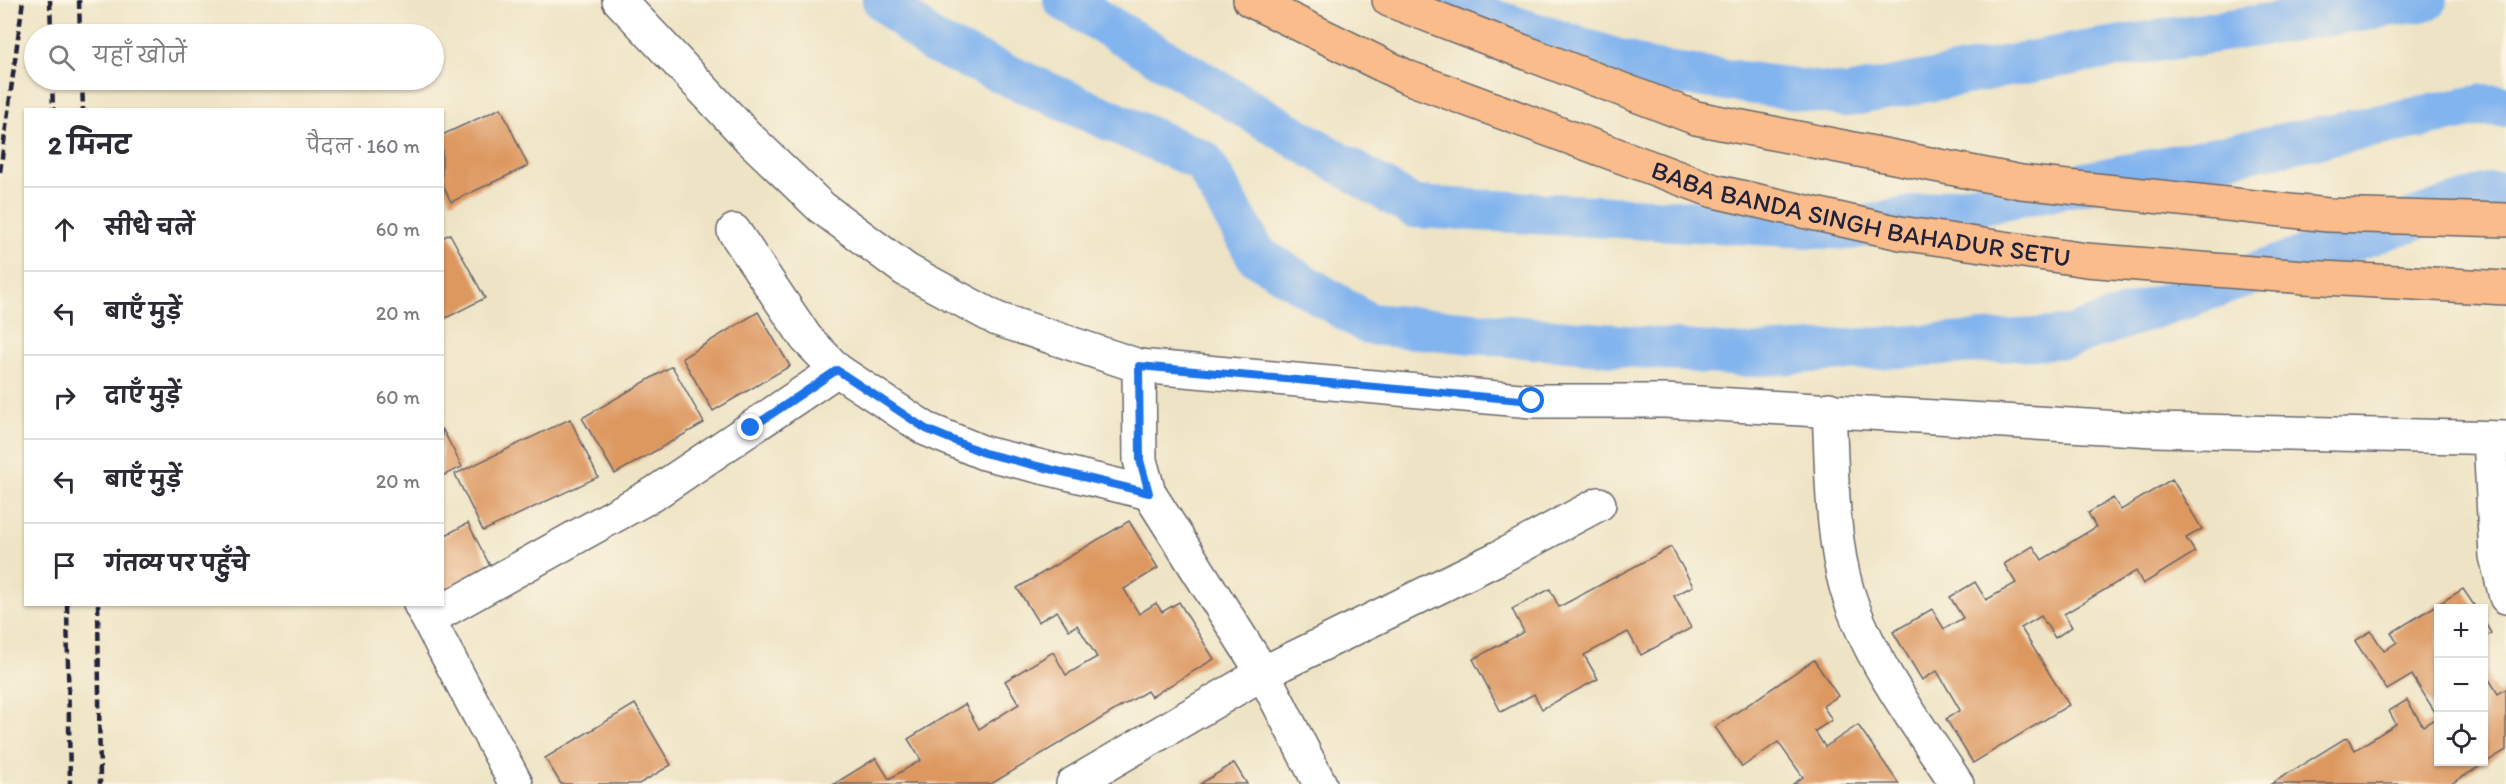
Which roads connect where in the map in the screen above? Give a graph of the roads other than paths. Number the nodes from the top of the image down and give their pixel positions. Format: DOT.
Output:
graph roads {
  1 [pos="619,0"];
  2 [pos="1250,0"];
  3 [pos="1389,0"];
  4 [pos="2506,220"];
  5 [pos="734,231"];
  6 [pos="2506,288"];
  7 [pos="1139,366"];
  8 [pos="837,370"];
  9 [pos="1829,409"];
  10 [pos="2498,438"];
  11 [pos="1149,493"];
  12 [pos="1599,504"];
  13 [pos="2506,597"];
  14 [pos="444,602"];
  15 [pos="425,612"];
  16 [pos="1263,673"];
  17 [pos="508,779"];
  18 [pos="1073,784"];
  19 [pos="1320,784"];
  20 [pos="1957,784"];
  1 -- 7 [label="street"];
  2 -- 6 [label="highway, BABA BANDA SINGH BAHADUR SETU"];
  3 -- 4 [label="highway"];
  5 -- 8 [label="street"];
  7 -- 9 [label="street"];
  7 -- 11 [label="street"];
  8 -- 11 [label="street"];
  8 -- 14 [label="street"];
  9 -- 10 [label="street"];
  9 -- 20 [label="street"];
  10 -- 13 [label="street"];
  11 -- 16 [label="street"];
  12 -- 16 [label="street"];
  15 -- 17 [label="street"];
  16 -- 18 [label="street"];
  16 -- 19 [label="street"];
}
